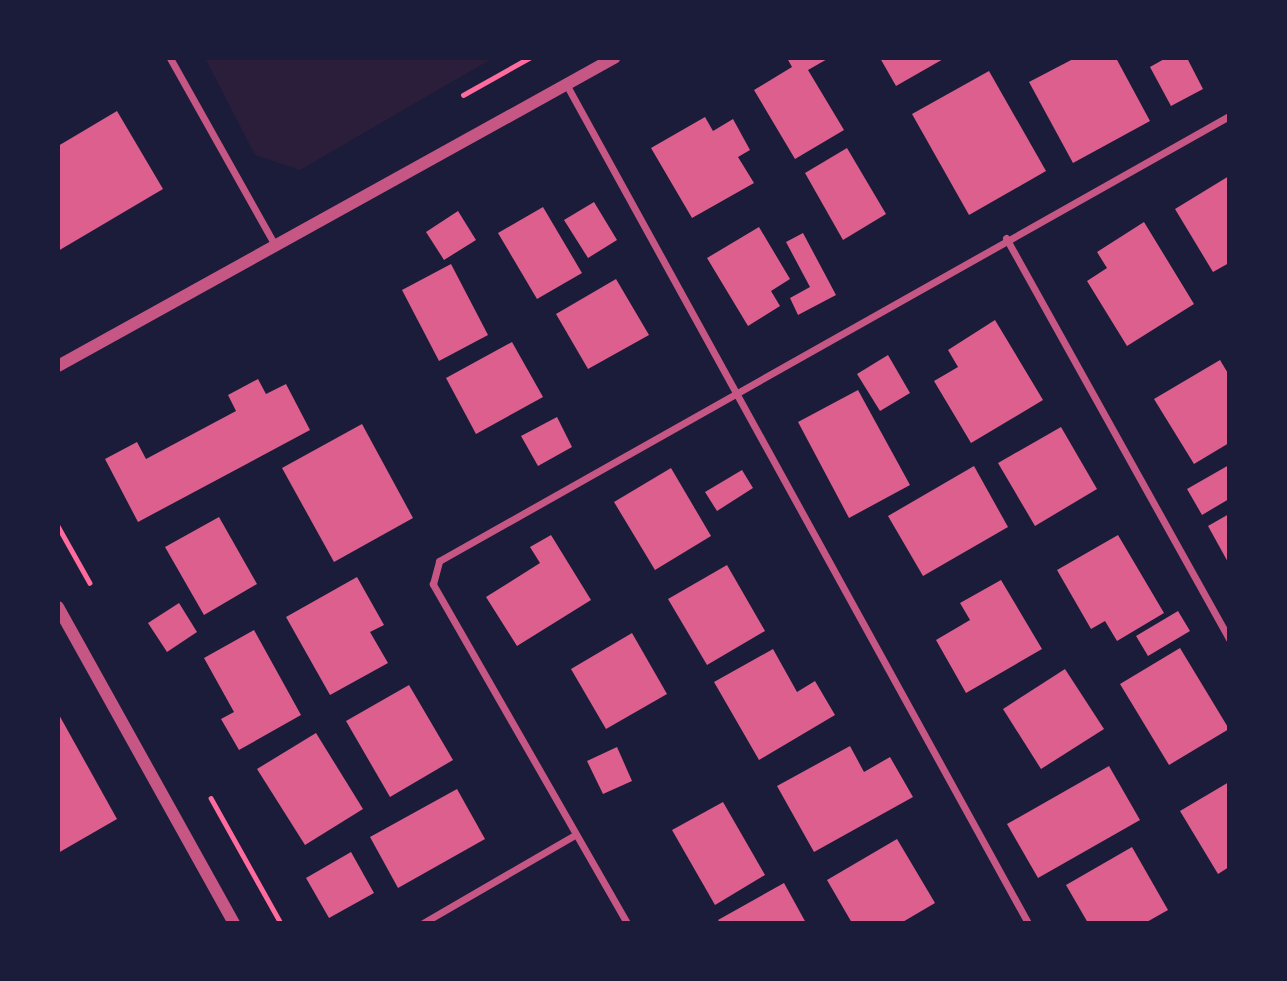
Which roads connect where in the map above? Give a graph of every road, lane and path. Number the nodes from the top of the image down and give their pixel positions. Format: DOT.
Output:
graph roads {
  1 [pos="170,58"];
  2 [pos="614,58"];
  3 [pos="566,84"];
  4 [pos="1229,116"];
  5 [pos="1006,237"];
  6 [pos="275,245"];
  7 [pos="58,366"];
  8 [pos="733,390"];
  9 [pos="58,607"];
  10 [pos="1229,639"];
  11 [pos="573,836"];
  12 [pos="234,923"];
  13 [pos="423,923"];
  14 [pos="627,923"];
  15 [pos="1028,923"];
  1 -- 6 [label="street"];
  2 -- 3 [label="street"];
  3 -- 6 [label="street"];
  3 -- 8 [label="street"];
  4 -- 5 [label="street"];
  5 -- 8 [label="street"];
  5 -- 10 [label="street"];
  6 -- 7 [label="street"];
  8 -- 11 [label="street"];
  8 -- 15 [label="street"];
  9 -- 12 [label="street"];
  11 -- 13 [label="street"];
  11 -- 14 [label="street"];
}
